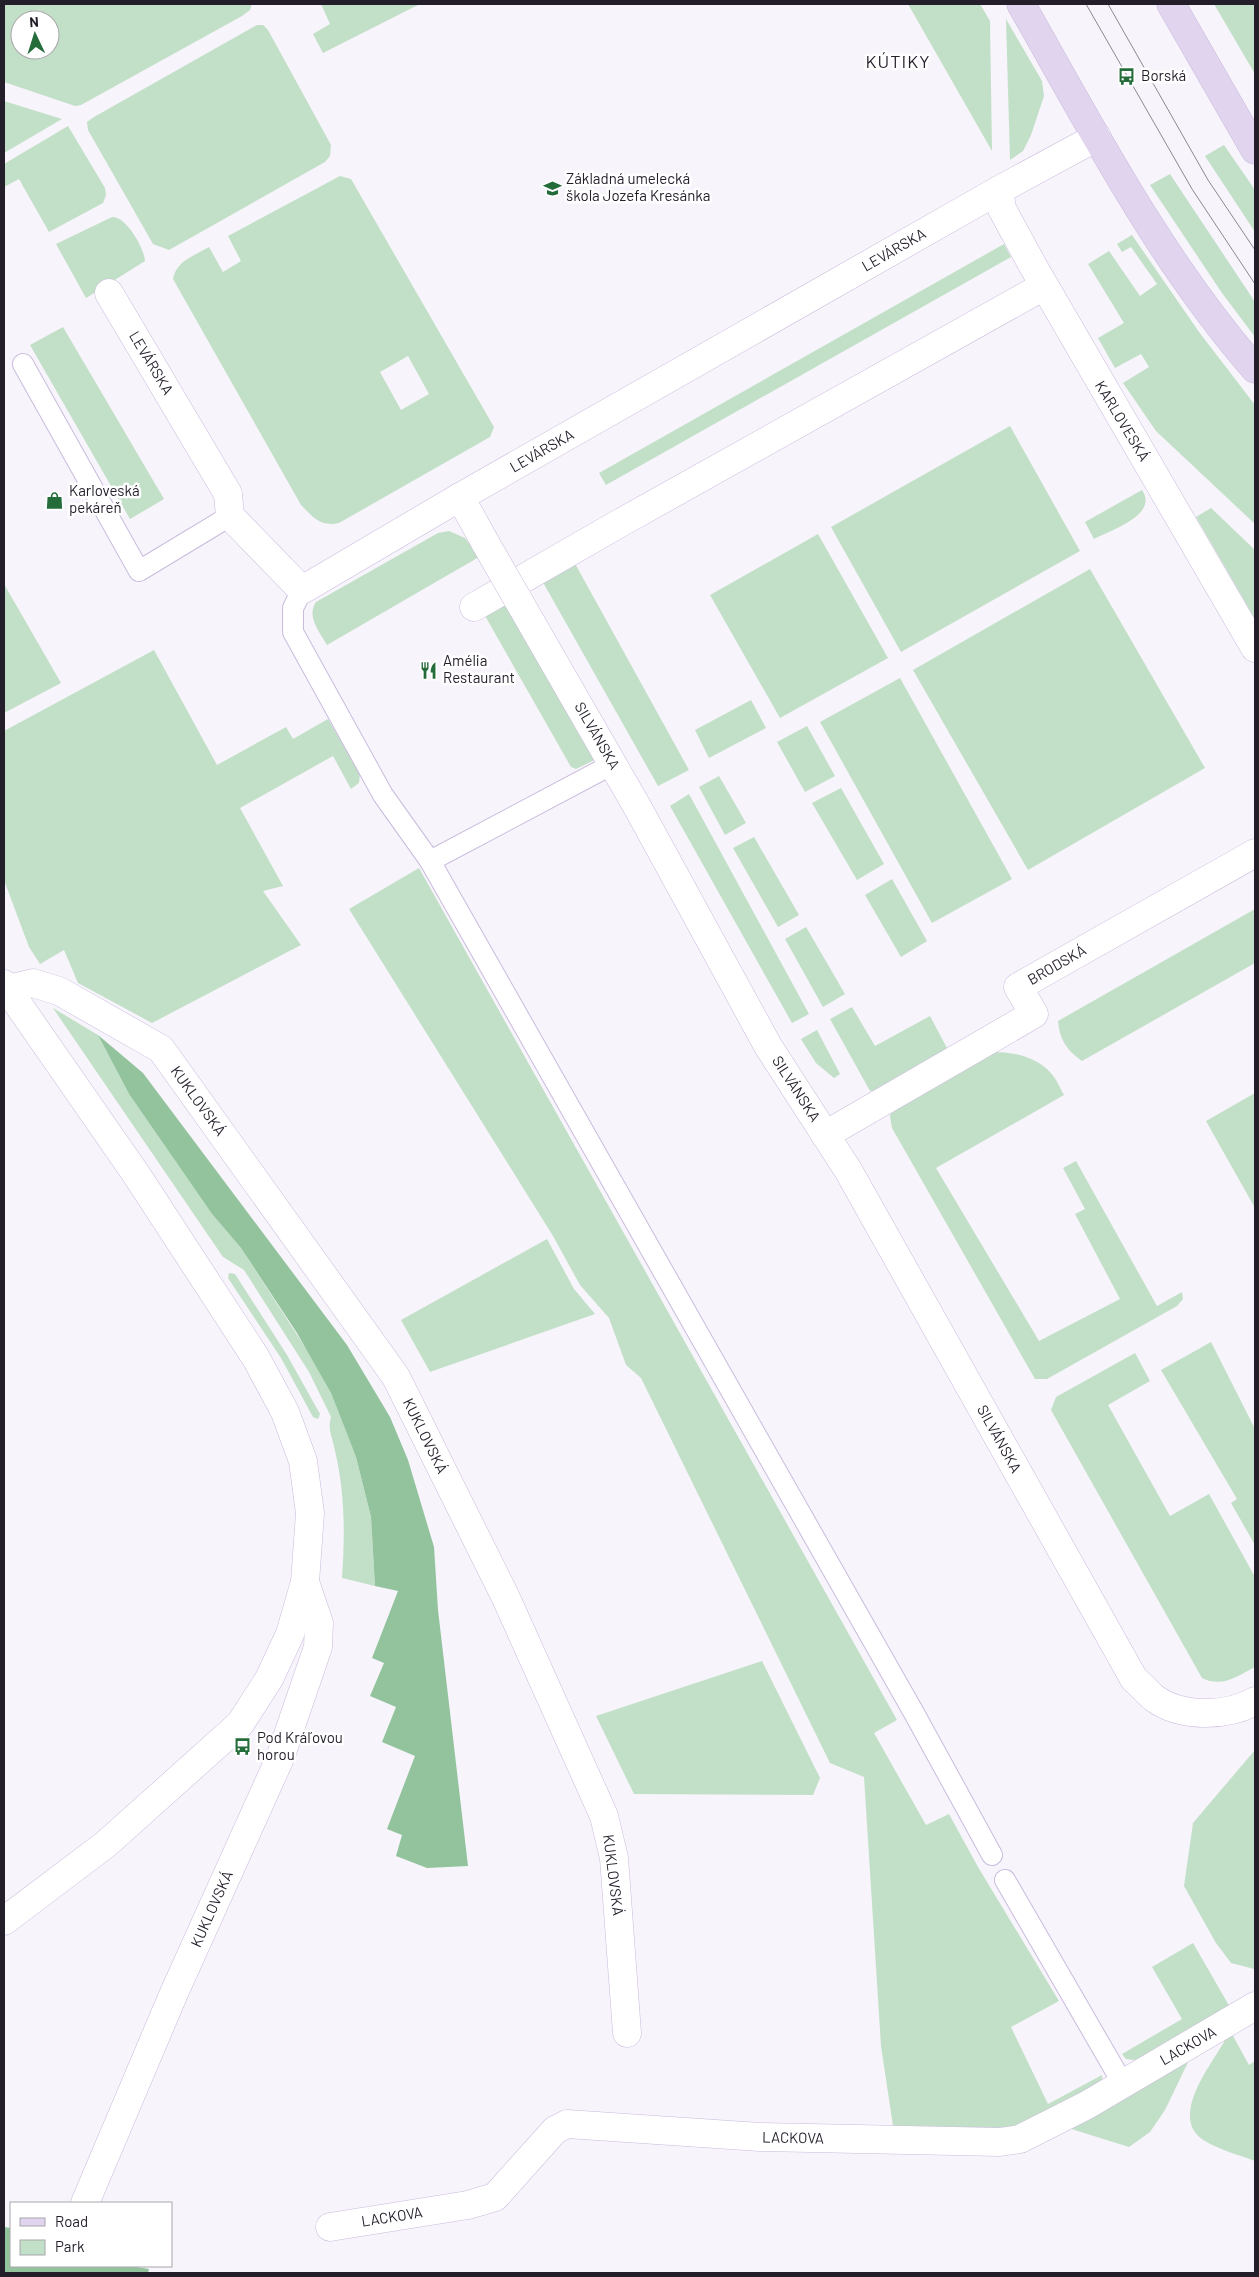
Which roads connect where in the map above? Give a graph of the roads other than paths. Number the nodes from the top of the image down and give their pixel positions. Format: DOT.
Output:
graph roads {
  1 [pos="1021,4"];
  2 [pos="1171,4"];
  3 [pos="1096,137"];
  4 [pos="1255,150"];
  5 [pos="1000,190"];
  6 [pos="1044,286"];
  7 [pos="109,293"];
  8 [pos="23,364"];
  9 [pos="1255,369"];
  10 [pos="460,497"];
  11 [pos="230,516"];
  12 [pos="302,590"];
  13 [pos="474,607"];
  14 [pos="1255,648"];
  15 [pos="613,764"];
  16 [pos="1255,853"];
  17 [pos="430,861"];
  18 [pos="6,987"];
  19 [pos="825,1135"];
  20 [pos="305,1582"];
  21 [pos="1255,1701"];
  22 [pos="992,1855"];
  23 [pos="1005,1880"];
  24 [pos="4,1921"];
  25 [pos="1255,2006"];
  26 [pos="627,2034"];
  27 [pos="1123,2084"];
  28 [pos="85,2202"];
  29 [pos="330,2227"];
  1 -- 3 [label="main road"];
  2 -- 4 [label="main road"];
  3 -- 5 [label="street, LEVÁRSKA"];
  3 -- 9 [label="main road"];
  5 -- 6 [label="street, KARLOVESKÁ"];
  5 -- 10 [label="street, LEVÁRSKA"];
  6 -- 13 [label="street"];
  6 -- 14 [label="street, KARLOVESKÁ"];
  7 -- 11 [label="street, LEVÁRSKA"];
  8 -- 11 [label="lane"];
  10 -- 12 [label="street, LEVÁRSKA"];
  10 -- 15 [label="street, SILVÁNSKA, bridge"];
  11 -- 12 [label="street"];
  12 -- 17 [label="lane"];
  15 -- 17 [label="lane"];
  15 -- 19 [label="street, SILVÁNSKA"];
  16 -- 19 [label="street, BRODSKÁ"];
  17 -- 22 [label="lane"];
  18 -- 20 [label="street, KUKLOVSKÁ"];
  18 -- 26 [label="street, KUKLOVSKÁ"];
  19 -- 21 [label="street, SILVÁNSKA"];
  20 -- 24 [label="street, KUKLOVSKÁ"];
  20 -- 28 [label="street, KUKLOVSKÁ"];
  23 -- 27 [label="lane"];
  25 -- 27 [label="street, LACKOVA"];
  27 -- 29 [label="street, LACKOVA"];
}
